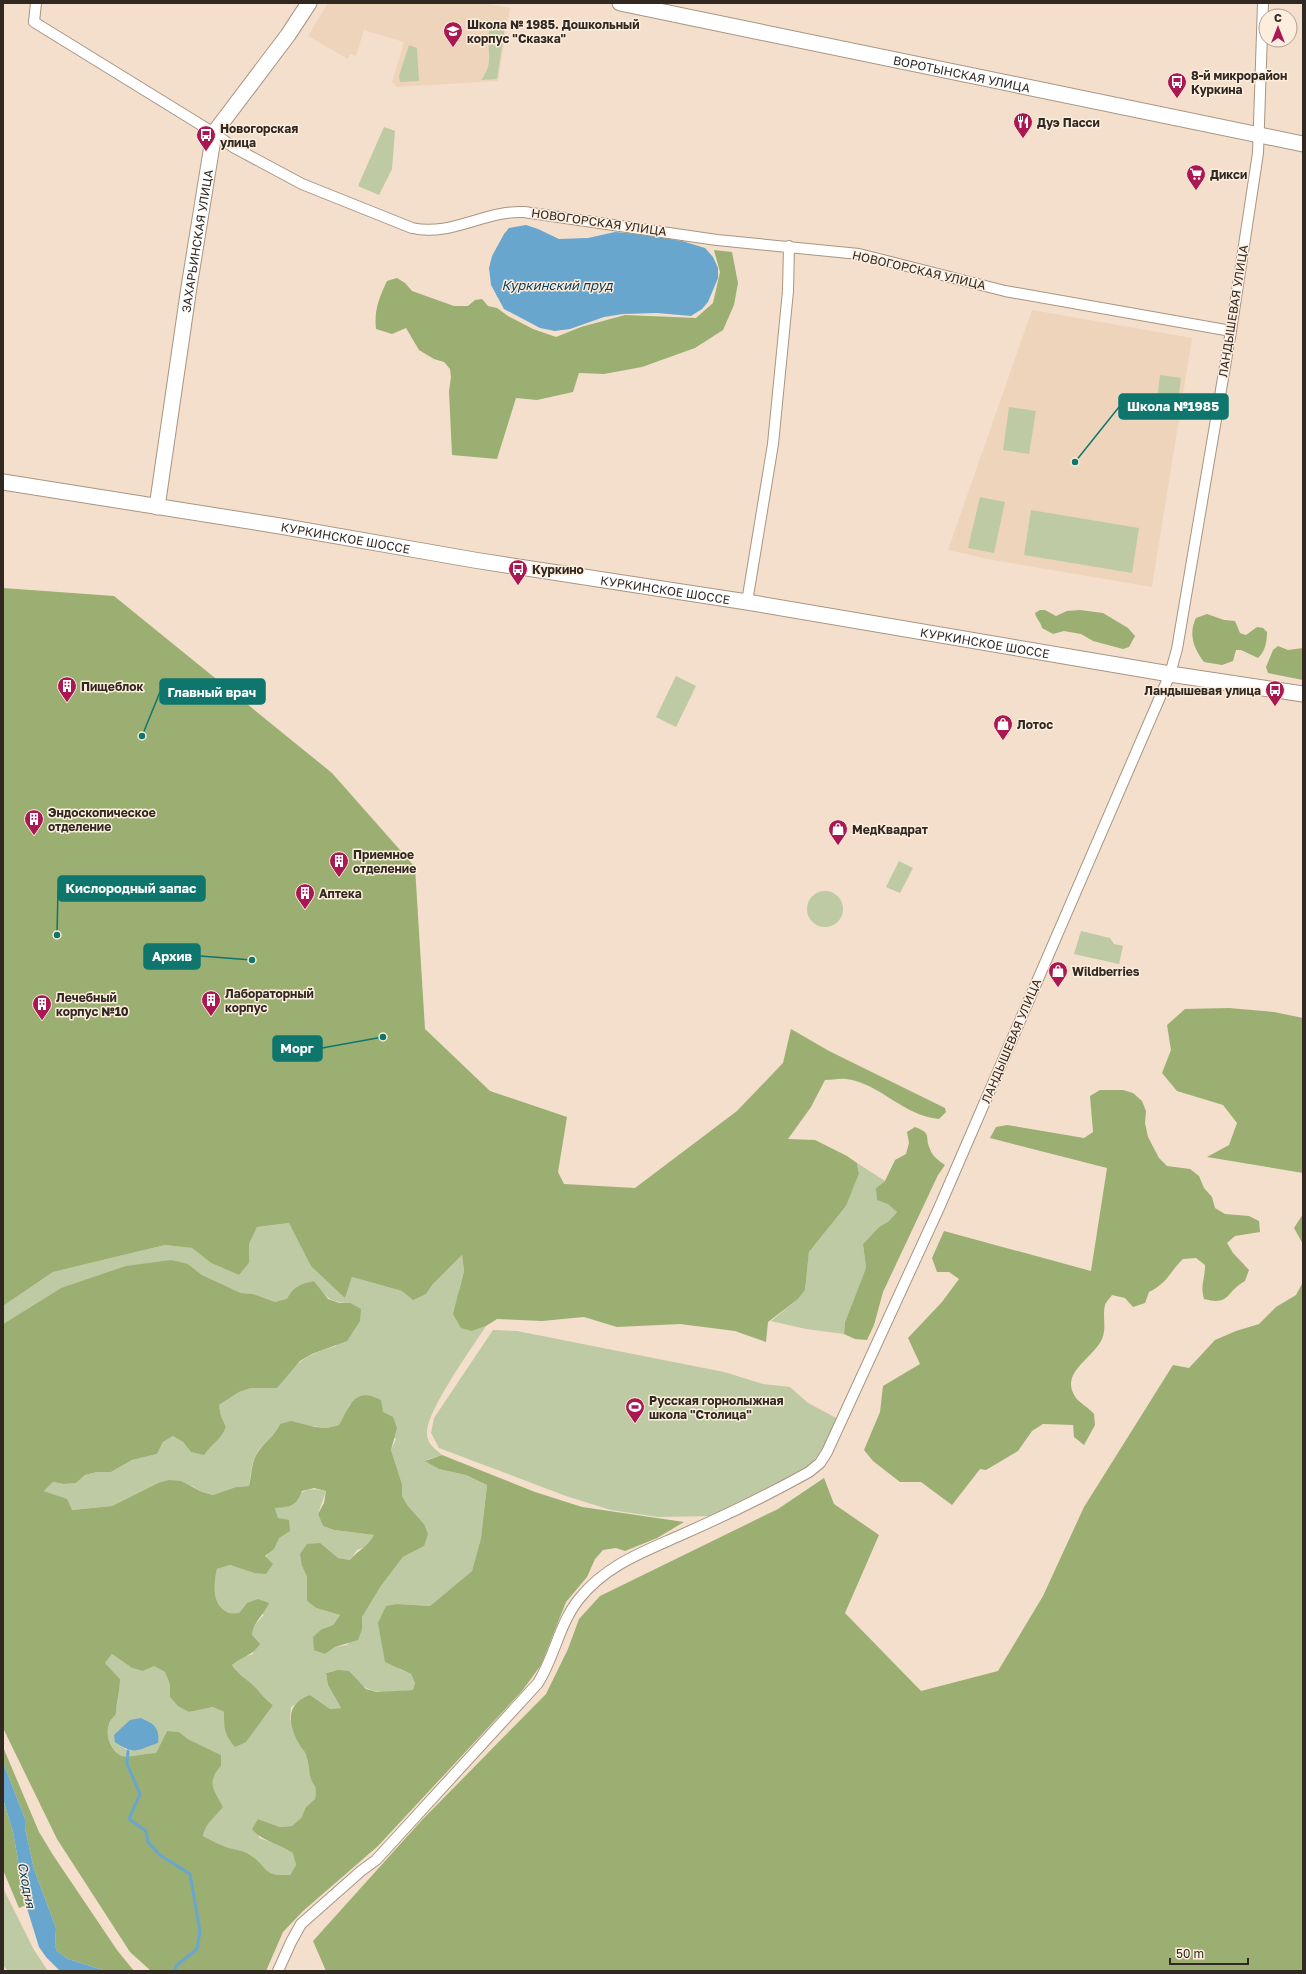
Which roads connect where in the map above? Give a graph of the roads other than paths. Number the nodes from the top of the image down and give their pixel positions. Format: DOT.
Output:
graph roads {
  1 [pos="36,3"];
  2 [pos="309,3"];
  3 [pos="620,3"];
  4 [pos="1263,3"];
  5 [pos="214,134"];
  6 [pos="1258,134"];
  7 [pos="1303,144"];
  8 [pos="790,246"];
  9 [pos="1231,331"];
  10 [pos="3,482"];
  11 [pos="157,508"];
  12 [pos="747,602"];
  13 [pos="1170,674"];
  14 [pos="1303,694"];
  15 [pos="278,1971"];
  1 -- 5 [label="street, НОВОГОРСКАЯ УЛИЦА"];
  2 -- 5 [label="main road, ЗАХАРЬИНСКАЯ УЛИЦА"];
  3 -- 6 [label="main road, ВОРОТЫНСКАЯ УЛИЦА"];
  4 -- 6 [label="street, ЛАНДЫШЕВАЯ УЛИЦА"];
  5 -- 8 [label="street, НОВОГОРСКАЯ УЛИЦА"];
  5 -- 11 [label="main road, ЗАХАРЬИНСКАЯ УЛИЦА"];
  6 -- 7 [label="main road, ВОРОТЫНСКАЯ УЛИЦА"];
  6 -- 9 [label="street, ЛАНДЫШЕВАЯ УЛИЦА"];
  8 -- 9 [label="street, НОВОГОРСКАЯ УЛИЦА"];
  8 -- 12 [label="street"];
  9 -- 13 [label="street, ЛАНДЫШЕВАЯ УЛИЦА"];
  10 -- 11 [label="main road, КУРКИНСКОЕ ШОССЕ"];
  11 -- 12 [label="main road, КУРКИНСКОЕ ШОССЕ"];
  12 -- 13 [label="main road, КУРКИНСКОЕ ШОССЕ"];
  13 -- 14 [label="main road, КУРКИНСКОЕ ШОССЕ"];
  13 -- 15 [label="street, ЛАНДЫШЕВАЯ УЛИЦА"];
}
